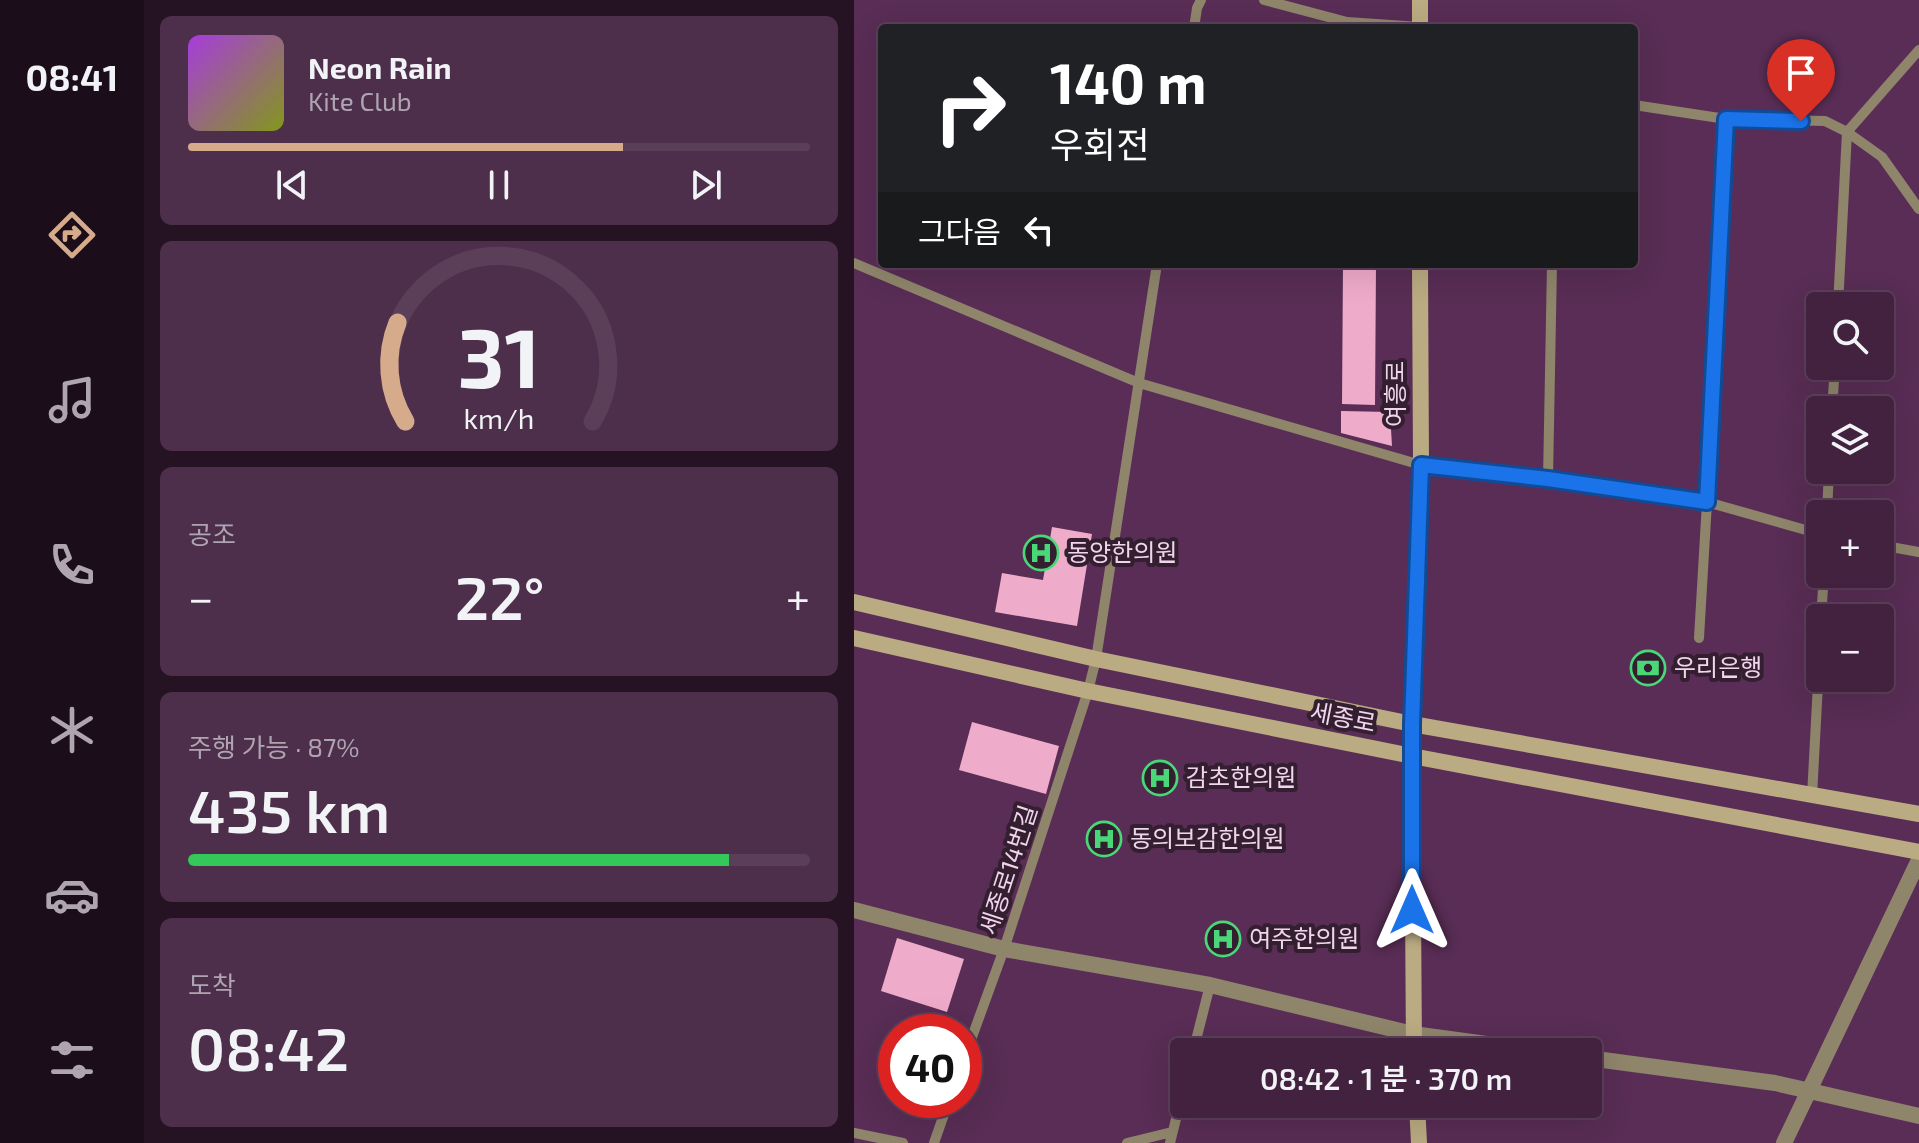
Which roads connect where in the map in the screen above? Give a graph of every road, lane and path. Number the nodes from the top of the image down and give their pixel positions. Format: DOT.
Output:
graph roads {
  1 [pos="1201,0"];
  2 [pos="1264,0"];
  3 [pos="1420,0"];
  4 [pos="1195,24"];
  5 [pos="1371,24"];
  6 [pos="1420,24"];
  7 [pos="1919,50"];
  8 [pos="1638,106"];
  9 [pos="1726,119"];
  10 [pos="1847,132"];
  11 [pos="1919,209"];
  12 [pos="854,263"];
  13 [pos="1156,268"];
  14 [pos="1420,268"];
  15 [pos="1552,268"];
  16 [pos="1839,292"];
  17 [pos="1139,383"];
  18 [pos="1421,465"];
  19 [pos="1548,479"];
  20 [pos="1707,502"];
  21 [pos="1806,530"];
  22 [pos="1894,548"];
  23 [pos="1919,552"];
  24 [pos="854,602"];
  25 [pos="854,638"];
  26 [pos="1699,638"];
  27 [pos="1096,659"];
  28 [pos="1088,691"];
  29 [pos="1818,692"];
  30 [pos="1412,724"];
  31 [pos="1412,756"];
  32 [pos="1812,796"];
  33 [pos="1919,814"];
  34 [pos="1919,852"];
  35 [pos="1919,860"];
  36 [pos="854,910"];
  37 [pos="1004,949"];
  38 [pos="1210,985"];
  39 [pos="980,1014"];
  40 [pos="1413,1034"];
  41 [pos="1197,1038"];
  42 [pos="1413,1038"];
  43 [pos="1442,1038"];
  44 [pos="1602,1060"];
  45 [pos="1810,1091"];
  46 [pos="1919,1116"];
  47 [pos="943,1118"];
  48 [pos="1418,1118"];
  49 [pos="854,1133"];
  50 [pos="1171,1137"];
  51 [pos="903,1143"];
  52 [pos="934,1143"];
  53 [pos="1127,1143"];
  54 [pos="1419,1143"];
  55 [pos="1784,1143"];
  1 -- 4 [label="lane"];
  2 -- 5 [label="lane"];
  3 -- 6 [label="street"];
  7 -- 10 [label="lane"];
  8 -- 9 [label="lane"];
  9 -- 10 [label="lane"];
  9 -- 20 [label="lane"];
  10 -- 11 [label="lane"];
  10 -- 16 [label="lane"];
  12 -- 17 [label="lane"];
  13 -- 17 [label="lane, 세종로14번길"];
  14 -- 18 [label="street, 여흥로"];
  15 -- 19 [label="lane"];
  17 -- 18 [label="lane"];
  17 -- 27 [label="lane, 세종로14번길"];
  18 -- 19 [label="lane"];
  18 -- 30 [label="street, 여흥로"];
  19 -- 20 [label="lane"];
  20 -- 21 [label="lane"];
  20 -- 26 [label="lane"];
  22 -- 23 [label="lane"];
  24 -- 27 [label="street"];
  25 -- 28 [label="street, 세종로"];
  27 -- 28 [label="lane, 세종로14번길"];
  27 -- 30 [label="street"];
  28 -- 31 [label="street, 세종로"];
  28 -- 37 [label="lane, 세종로14번길"];
  29 -- 32 [label="lane"];
  30 -- 31 [label="street, 여흥로"];
  30 -- 32 [label="street"];
  31 -- 34 [label="street, 세종로"];
  31 -- 40 [label="street, 여흥로"];
  32 -- 33 [label="street"];
  35 -- 45 [label="street"];
  36 -- 37 [label="street"];
  37 -- 38 [label="street"];
  37 -- 39 [label="lane, 세종로14번길"];
  38 -- 40 [label="street"];
  38 -- 41 [label="lane"];
  40 -- 42 [label="street, 여흥로"];
  40 -- 43 [label="street"];
  44 -- 45 [label="street"];
  45 -- 46 [label="street"];
  45 -- 55 [label="street"];
  47 -- 52 [label="lane"];
  48 -- 54 [label="street"];
  49 -- 51 [label="lane"];
  50 -- 53 [label="lane"];
}
